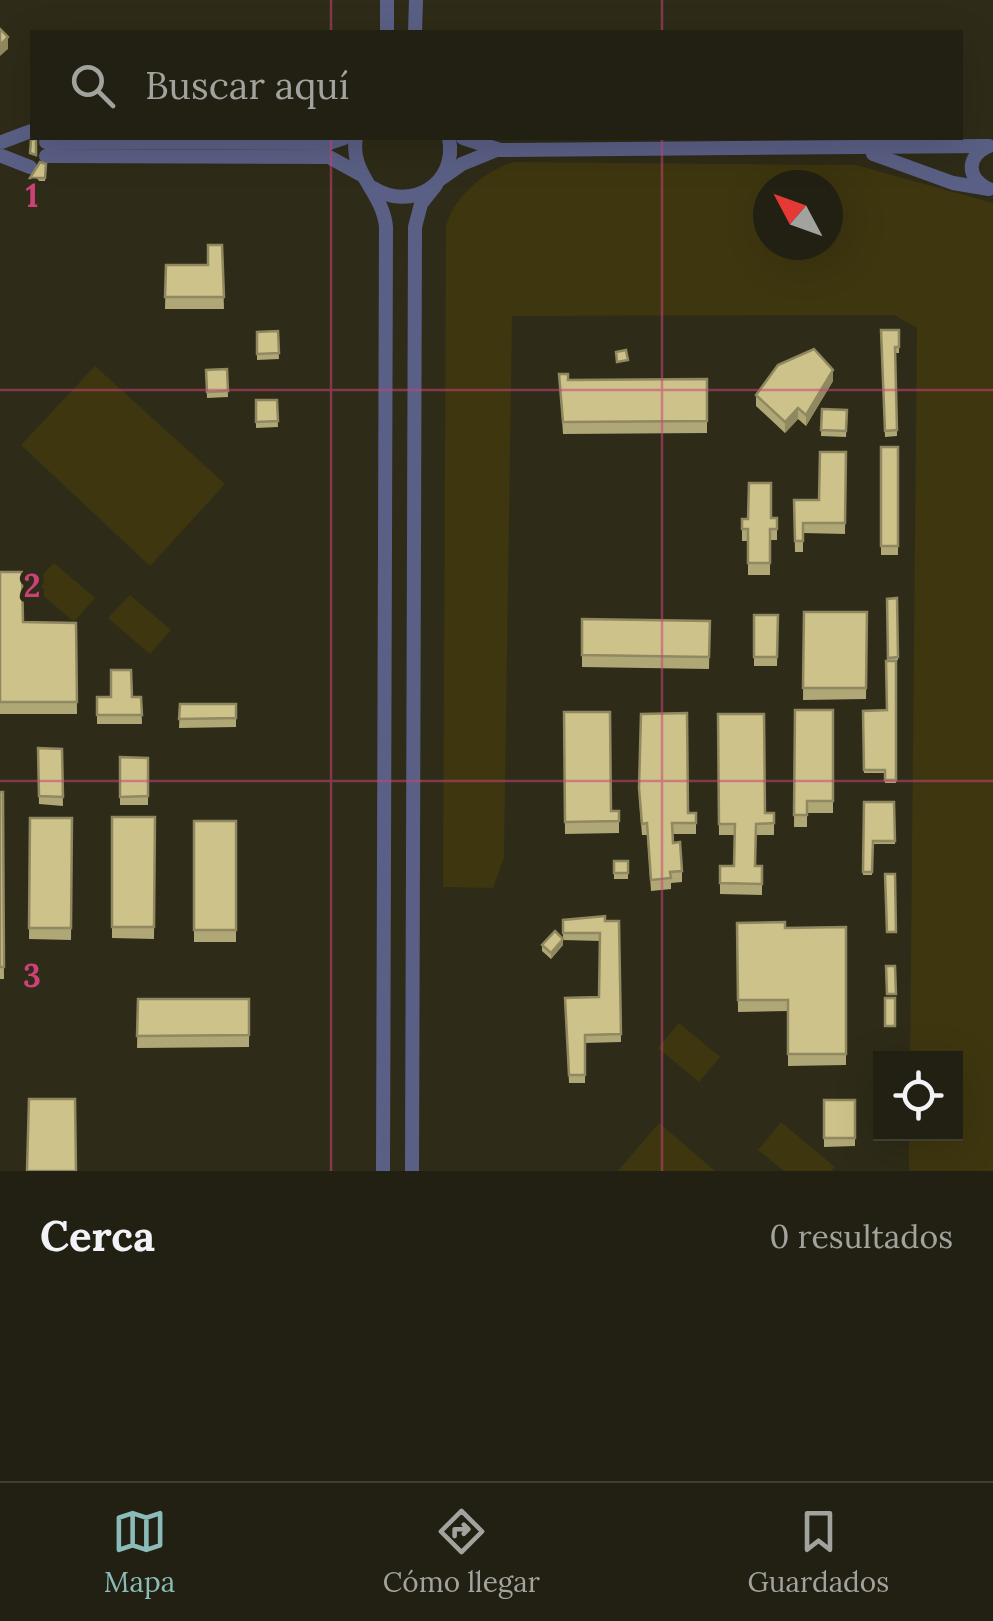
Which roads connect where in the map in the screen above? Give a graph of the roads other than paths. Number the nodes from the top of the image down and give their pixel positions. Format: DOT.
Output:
graph roads {
  1 [pos="386,0"];
  2 [pos="416,0"];
  3 [pos="386,30"];
  4 [pos="416,30"];
  5 [pos="338,140"];
  6 [pos="356,140"];
  7 [pos="449,140"];
  8 [pos="468,140"];
  9 [pos="75,145"];
  10 [pos="991,146"];
  11 [pos="1,149"];
  12 [pos="842,149"];
  13 [pos="500,150"];
  14 [pos="37,152"];
  15 [pos="438,182"];
  16 [pos="368,183"];
  17 [pos="991,188"];
  18 [pos="383,1171"];
  19 [pos="412,1171"];
  1 -- 3 [label="street"];
  2 -- 4 [label="street"];
  5 -- 9 [label="street"];
  6 -- 16 [label="street"];
  7 -- 15 [label="street"];
  8 -- 13 [label="street"];
  9 -- 14 [label="street"];
  9 -- 14 [label="street"];
  9 -- 16 [label="street"];
  10 -- 12 [label="street"];
  10 -- 17 [label="street"];
  11 -- 14 [label="street"];
  11 -- 14 [label="street"];
  12 -- 13 [label="street"];
  12 -- 17 [label="street"];
  13 -- 15 [label="street"];
  15 -- 16 [label="street"];
  15 -- 19 [label="street"];
  16 -- 18 [label="street"];
}
